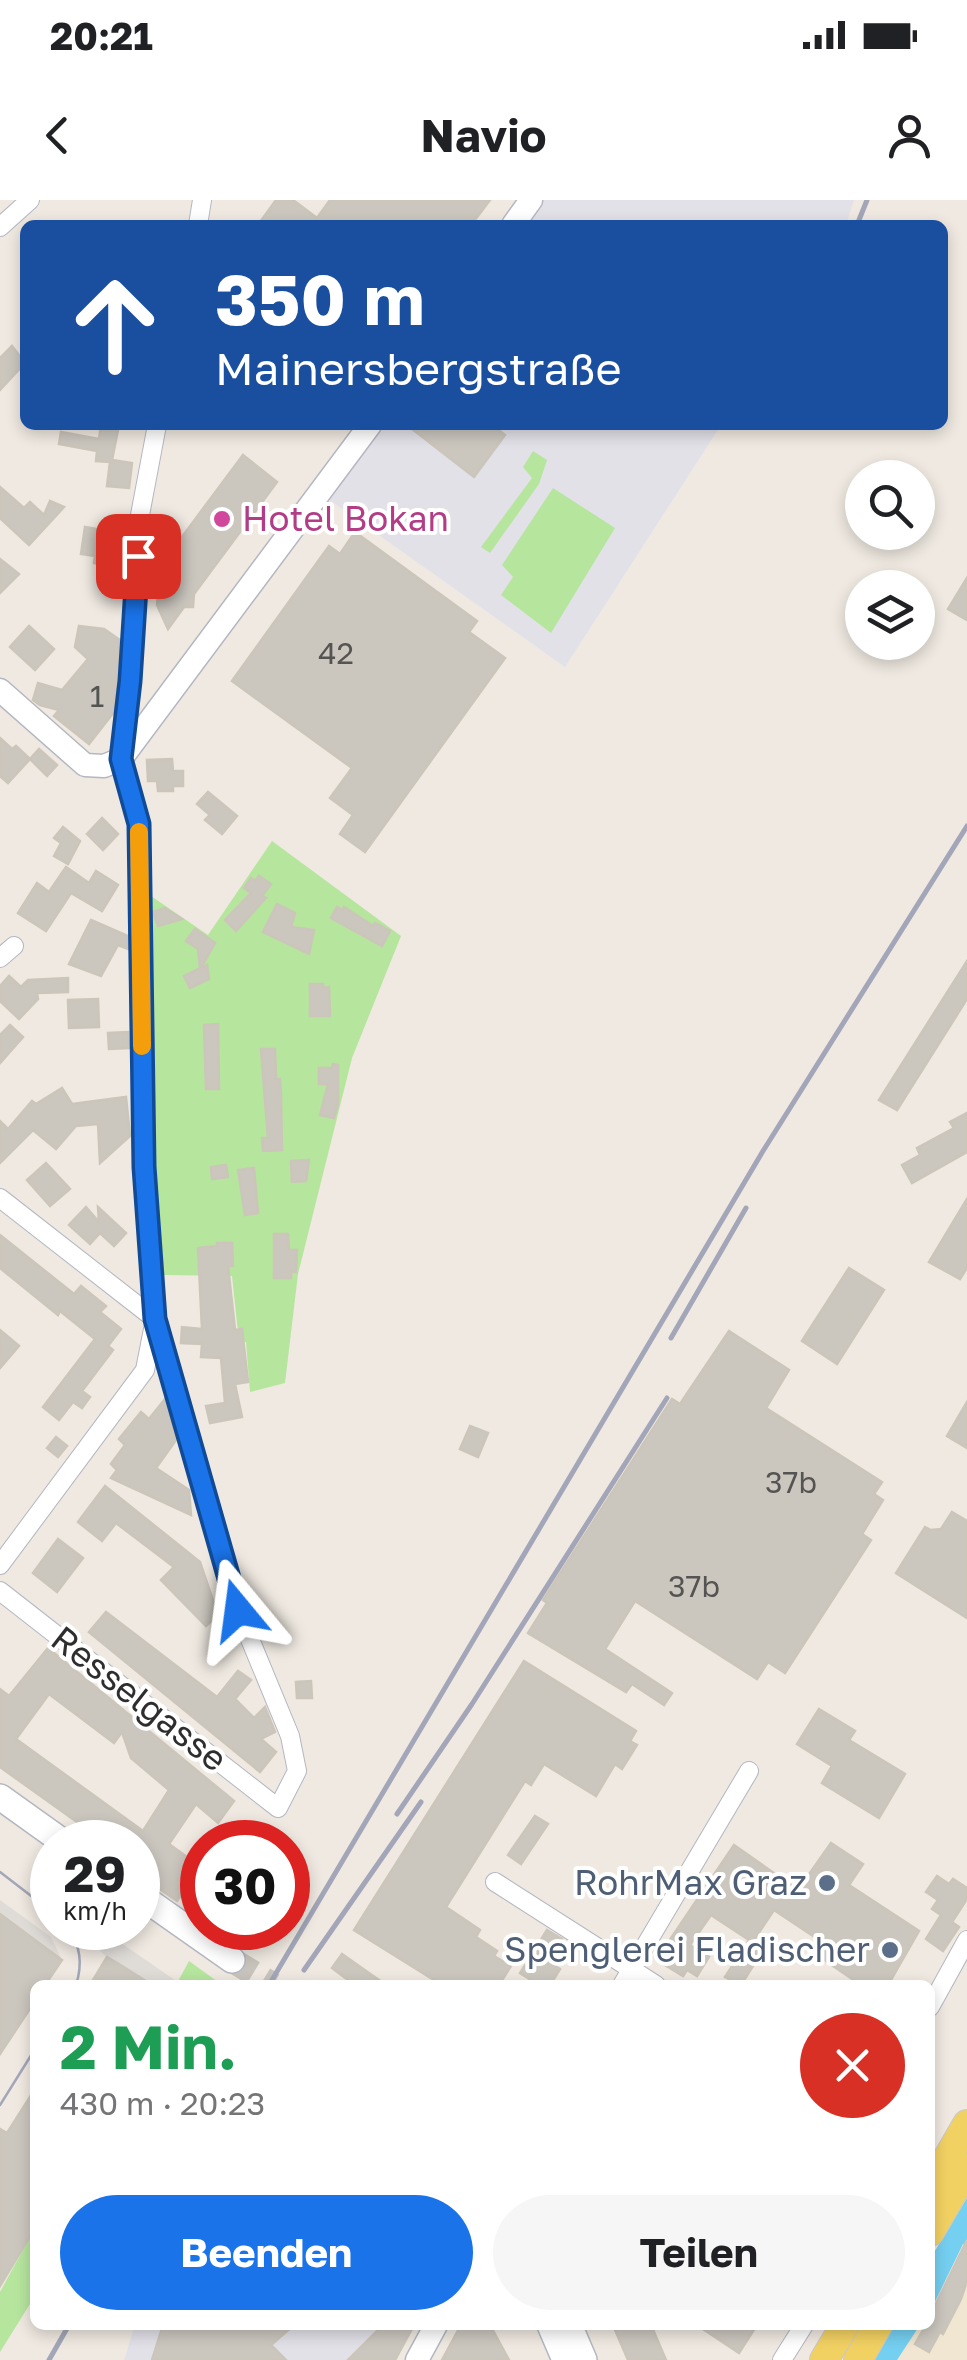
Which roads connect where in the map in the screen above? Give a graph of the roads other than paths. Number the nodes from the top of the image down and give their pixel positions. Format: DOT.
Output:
graph roads {
  1 [pos="30,200"];
  2 [pos="0,227"];
  3 [pos="156,430"];
  4 [pos="366,430"];
  5 [pos="0,690"];
  6 [pos="121,759"];
  7 [pos="0,1198"];
  8 [pos="155,1319"];
  9 [pos="0,1565"];
  10 [pos="0,1591"];
  11 [pos="750,1771"];
  12 [pos="0,1797"];
  13 [pos="32,1820"];
  14 [pos="495,1882"];
  15 [pos="160,1909"];
  16 [pos="967,1940"];
  17 [pos="232,1960"];
  18 [pos="626,1977"];
  19 [pos="935,1998"];
  20 [pos="967,2124"];
  21 [pos="967,2168"];
  22 [pos="935,2179"];
  23 [pos="935,2223"];
  24 [pos="433,2330"];
  25 [pos="552,2330"];
  26 [pos="571,2330"];
  27 [pos="801,2330"];
  28 [pos="842,2330"];
  29 [pos="875,2330"];
  30 [pos="417,2360"];
  31 [pos="565,2360"];
  32 [pos="584,2360"];
  33 [pos="782,2360"];
  34 [pos="824,2360"];
  35 [pos="858,2360"];
  1 -- 2 [label="street"];
  3 -- 6 [label="street"];
  4 -- 6 [label="street"];
  5 -- 6 [label="street"];
  6 -- 8 [label="street"];
  7 -- 8 [label="street"];
  8 -- 9 [label="street"];
  8 -- 10 [label="street, Resselgasse"];
  11 -- 18 [label="street"];
  12 -- 13 [label="main road"];
  14 -- 18 [label="street"];
  15 -- 17 [label="main road"];
  16 -- 19 [label="street"];
  20 -- 22 [label="main road"];
  21 -- 23 [label="main road"];
  24 -- 30 [label="street"];
  25 -- 31 [label="main road"];
  26 -- 32 [label="main road"];
  27 -- 33 [label="street"];
  28 -- 34 [label="main road"];
  29 -- 35 [label="main road"];
}
